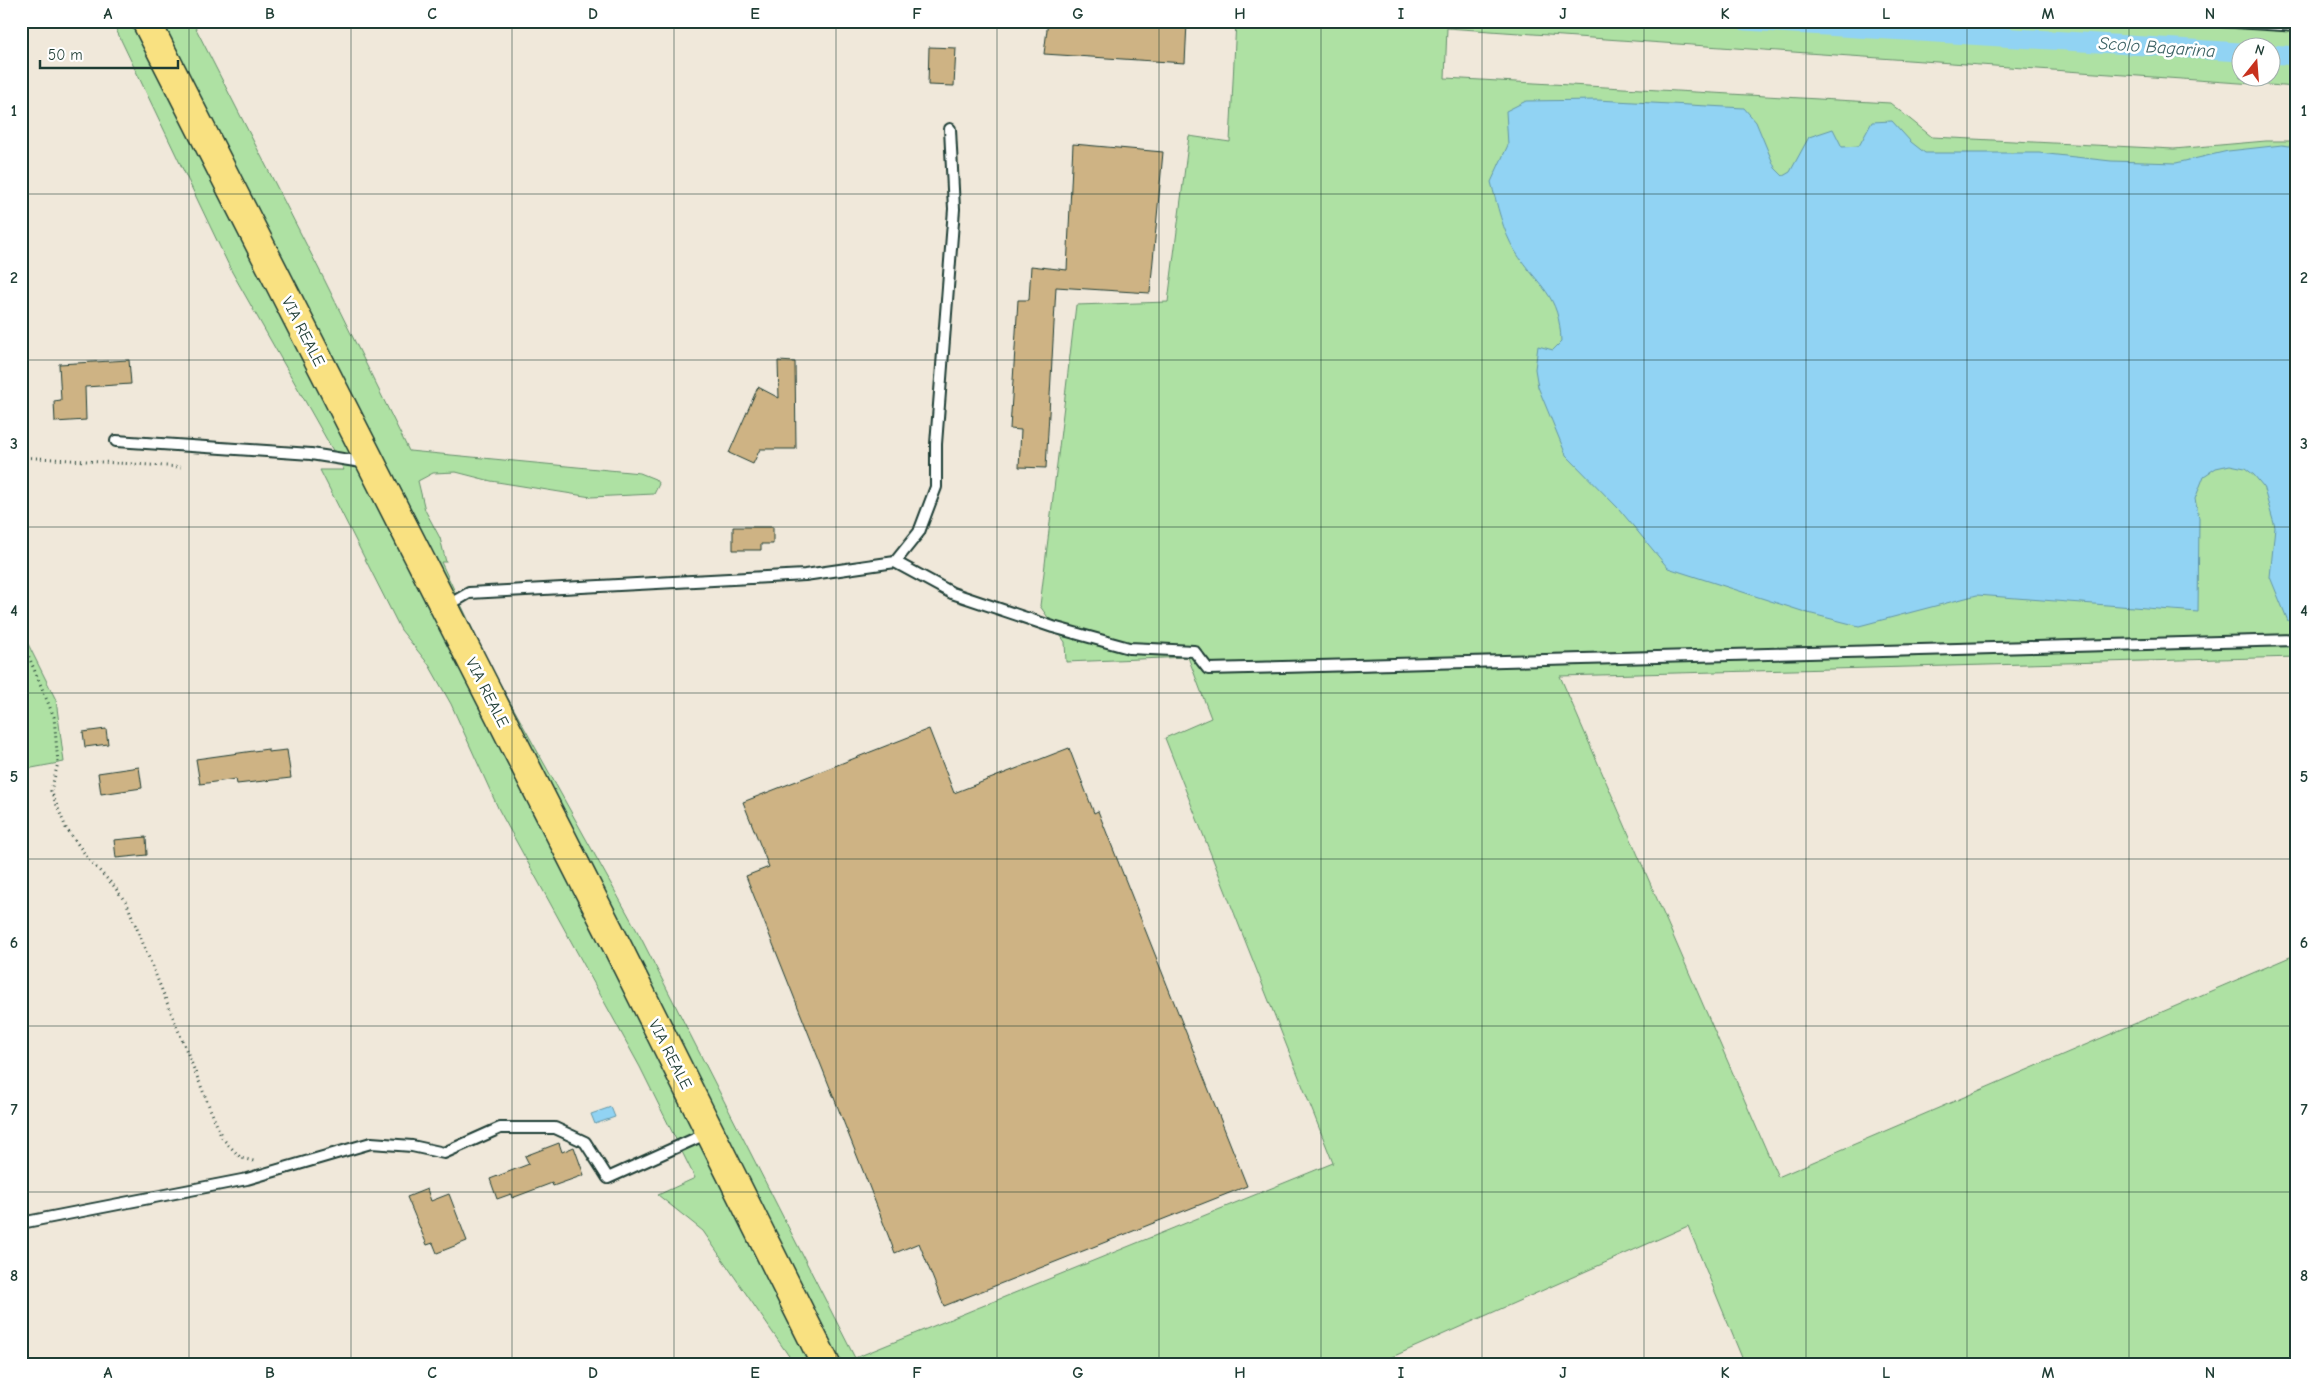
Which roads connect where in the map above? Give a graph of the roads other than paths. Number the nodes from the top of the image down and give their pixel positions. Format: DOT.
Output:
graph roads {
  1 [pos="146,21"];
  2 [pos="2218,21"];
  3 [pos="2297,26"];
  4 [pos="950,129"];
  5 [pos="116,441"];
  6 [pos="371,464"];
  7 [pos="895,562"];
  8 [pos="445,608"];
  9 [pos="2297,640"];
  10 [pos="710,1132"];
  11 [pos="21,1223"];
  12 [pos="826,1365"];
  1 -- 6 [label="main road, VIA REALE"];
  2 -- 3 [label="lane"];
  4 -- 7 [label="lane"];
  5 -- 6 [label="lane"];
  6 -- 8 [label="main road, VIA REALE"];
  7 -- 8 [label="lane"];
  7 -- 9 [label="lane"];
  8 -- 10 [label="main road, VIA REALE"];
  10 -- 11 [label="lane"];
  10 -- 12 [label="main road, VIA REALE"];
}
